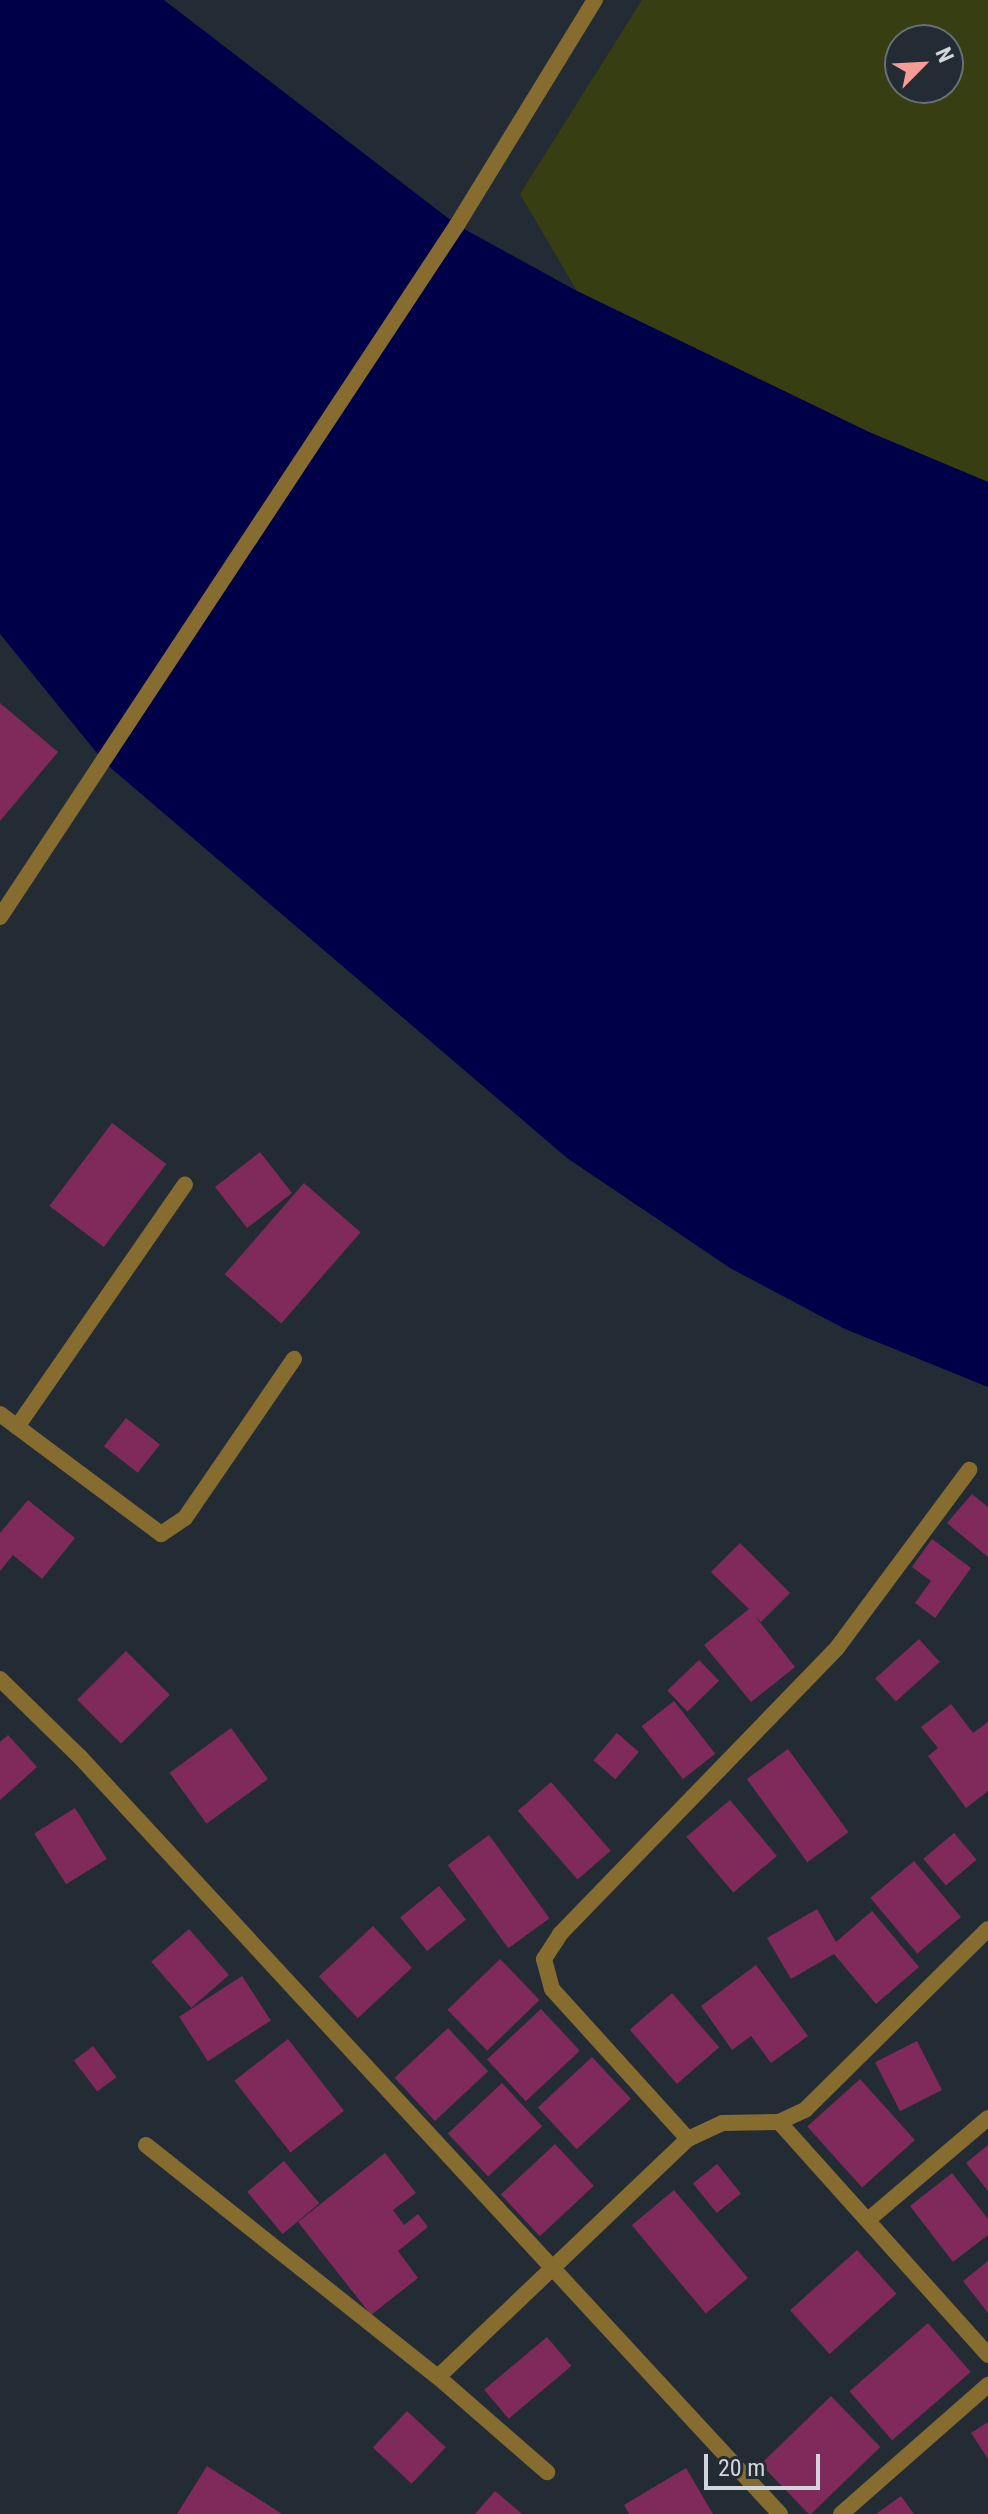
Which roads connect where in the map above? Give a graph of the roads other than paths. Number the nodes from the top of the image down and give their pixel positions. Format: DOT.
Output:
graph roads {
  1 [pos="595,0"];
  2 [pos="0,917"];
  3 [pos="185,1184"];
  4 [pos="294,1359"];
  5 [pos="0,1414"];
  6 [pos="17,1427"];
  7 [pos="969,1470"];
  8 [pos="0,1679"];
  9 [pos="988,1929"];
  10 [pos="988,2118"];
  11 [pos="779,2122"];
  12 [pos="688,2139"];
  13 [pos="146,2145"];
  14 [pos="868,2220"];
  15 [pos="551,2269"];
  16 [pos="988,2355"];
  17 [pos="438,2377"];
  18 [pos="988,2385"];
  19 [pos="547,2472"];
  20 [pos="780,2514"];
  21 [pos="841,2514"];
  1 -- 2 [label="street"];
  3 -- 6 [label="street"];
  4 -- 6 [label="street"];
  5 -- 6 [label="street"];
  7 -- 12 [label="street"];
  8 -- 15 [label="street"];
  9 -- 11 [label="street"];
  10 -- 14 [label="street"];
  11 -- 12 [label="street"];
  11 -- 14 [label="street"];
  12 -- 15 [label="street"];
  13 -- 17 [label="street"];
  14 -- 16 [label="street"];
  15 -- 17 [label="street"];
  15 -- 20 [label="street"];
  17 -- 19 [label="street"];
  18 -- 21 [label="street"];
}
